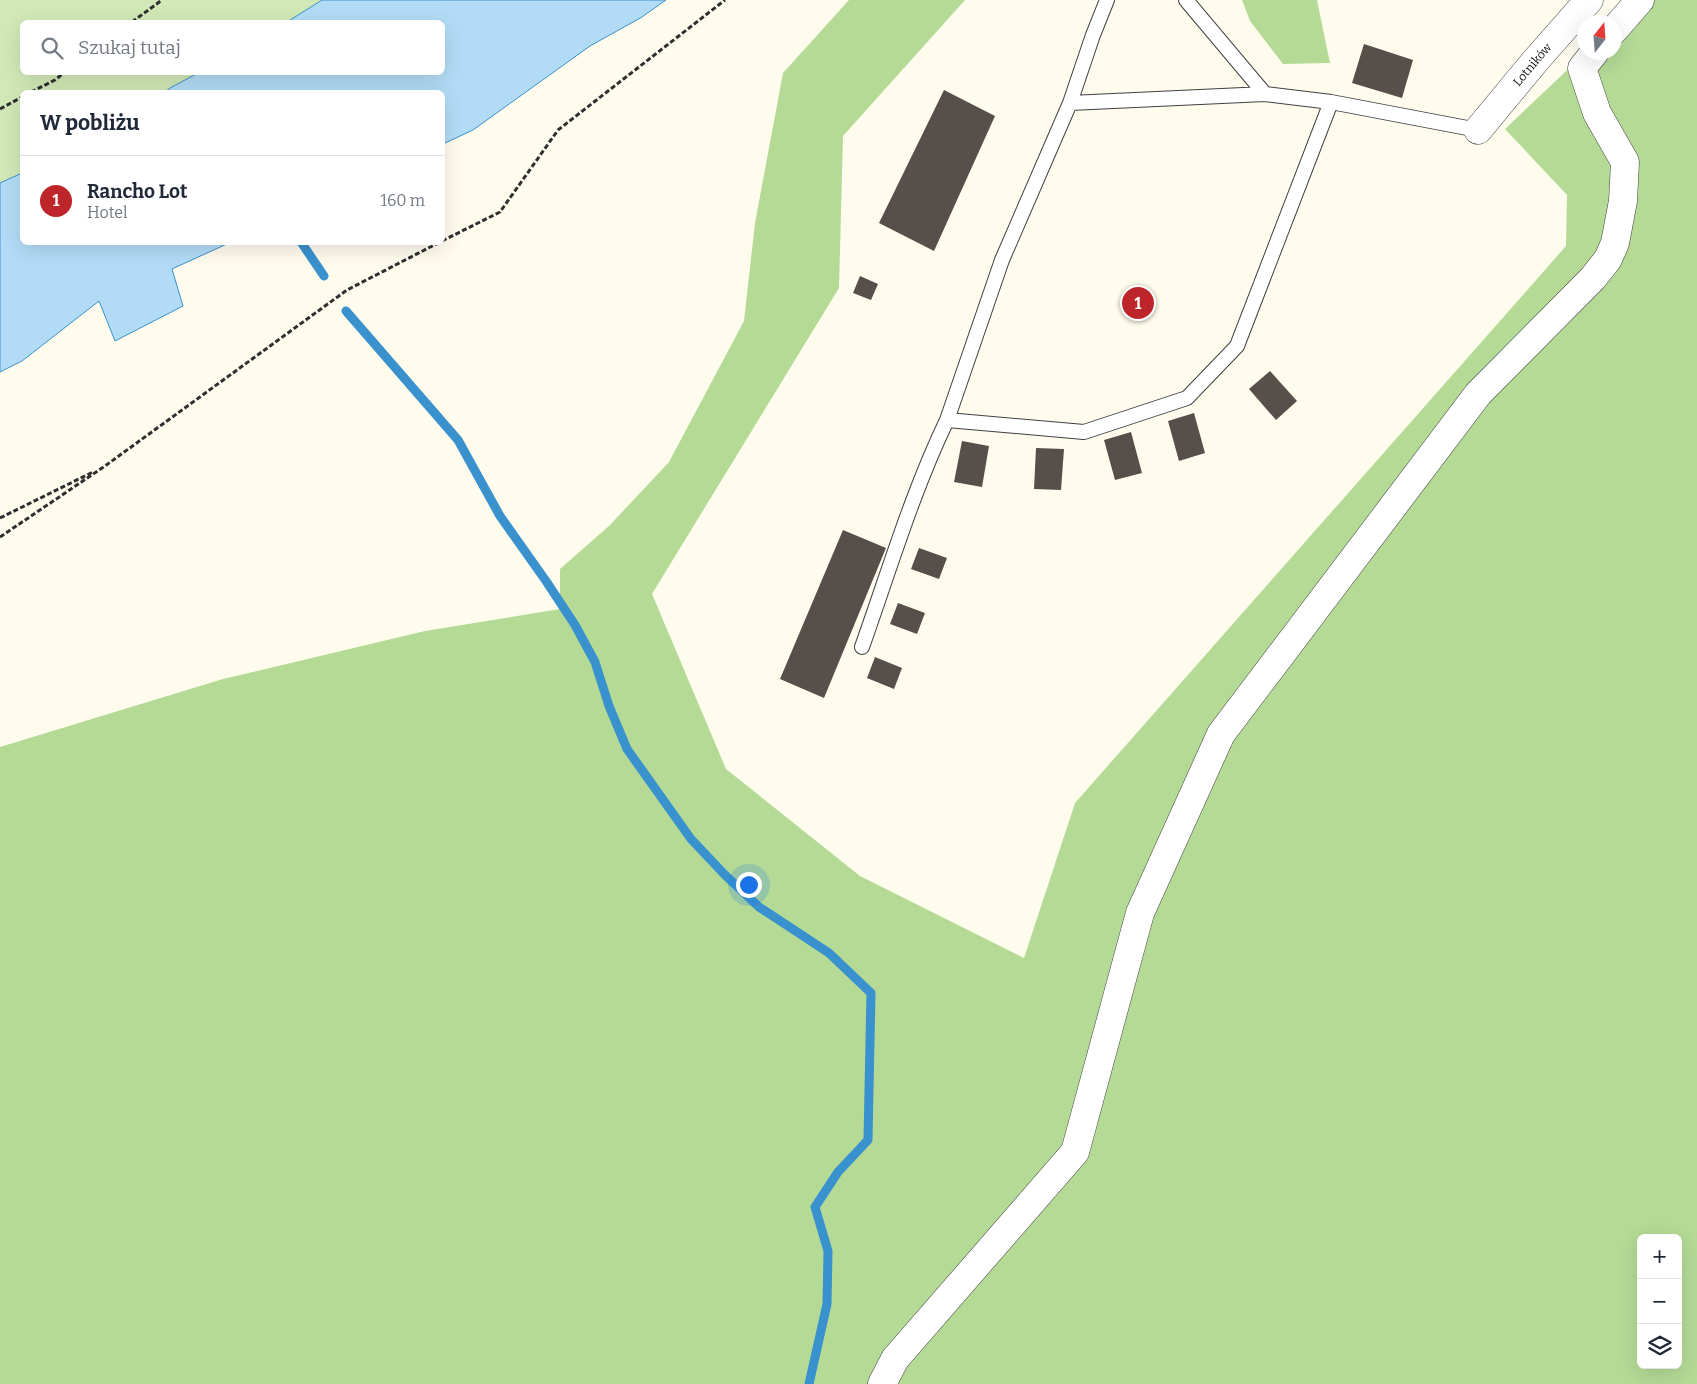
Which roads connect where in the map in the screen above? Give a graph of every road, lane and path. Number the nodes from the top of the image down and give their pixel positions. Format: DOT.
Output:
graph roads {
  1 [pos="162,0"];
  2 [pos="725,0"];
  3 [pos="1107,0"];
  4 [pos="1186,0"];
  5 [pos="1589,0"];
  6 [pos="1640,0"];
  7 [pos="135,20"];
  8 [pos="1622,21"];
  9 [pos="1588,60"];
  10 [pos="61,75"];
  11 [pos="35,90"];
  12 [pos="1265,94"];
  13 [pos="20,98"];
  14 [pos="1331,102"];
  15 [pos="1070,103"];
  16 [pos="0,109"];
  17 [pos="1478,130"];
  18 [pos="445,240"];
  19 [pos="435,245"];
  20 [pos="947,420"];
  21 [pos="105,466"];
  22 [pos="0,518"];
  23 [pos="0,537"];
  24 [pos="862,647"];
  25 [pos="882,1384"];
  1 -- 7 [label="path"];
  2 -- 18 [label="path"];
  3 -- 15 [label="lane"];
  4 -- 12 [label="lane"];
  5 -- 17 [label="street, Lotników"];
  6 -- 8 [label="street"];
  9 -- 25 [label="street"];
  10 -- 11 [label="path"];
  12 -- 14 [label="lane"];
  12 -- 15 [label="lane"];
  13 -- 16 [label="path"];
  14 -- 17 [label="lane"];
  14 -- 20 [label="lane"];
  15 -- 20 [label="lane"];
  19 -- 21 [label="path"];
  20 -- 24 [label="lane"];
  21 -- 22 [label="path"];
  21 -- 23 [label="path"];
}
